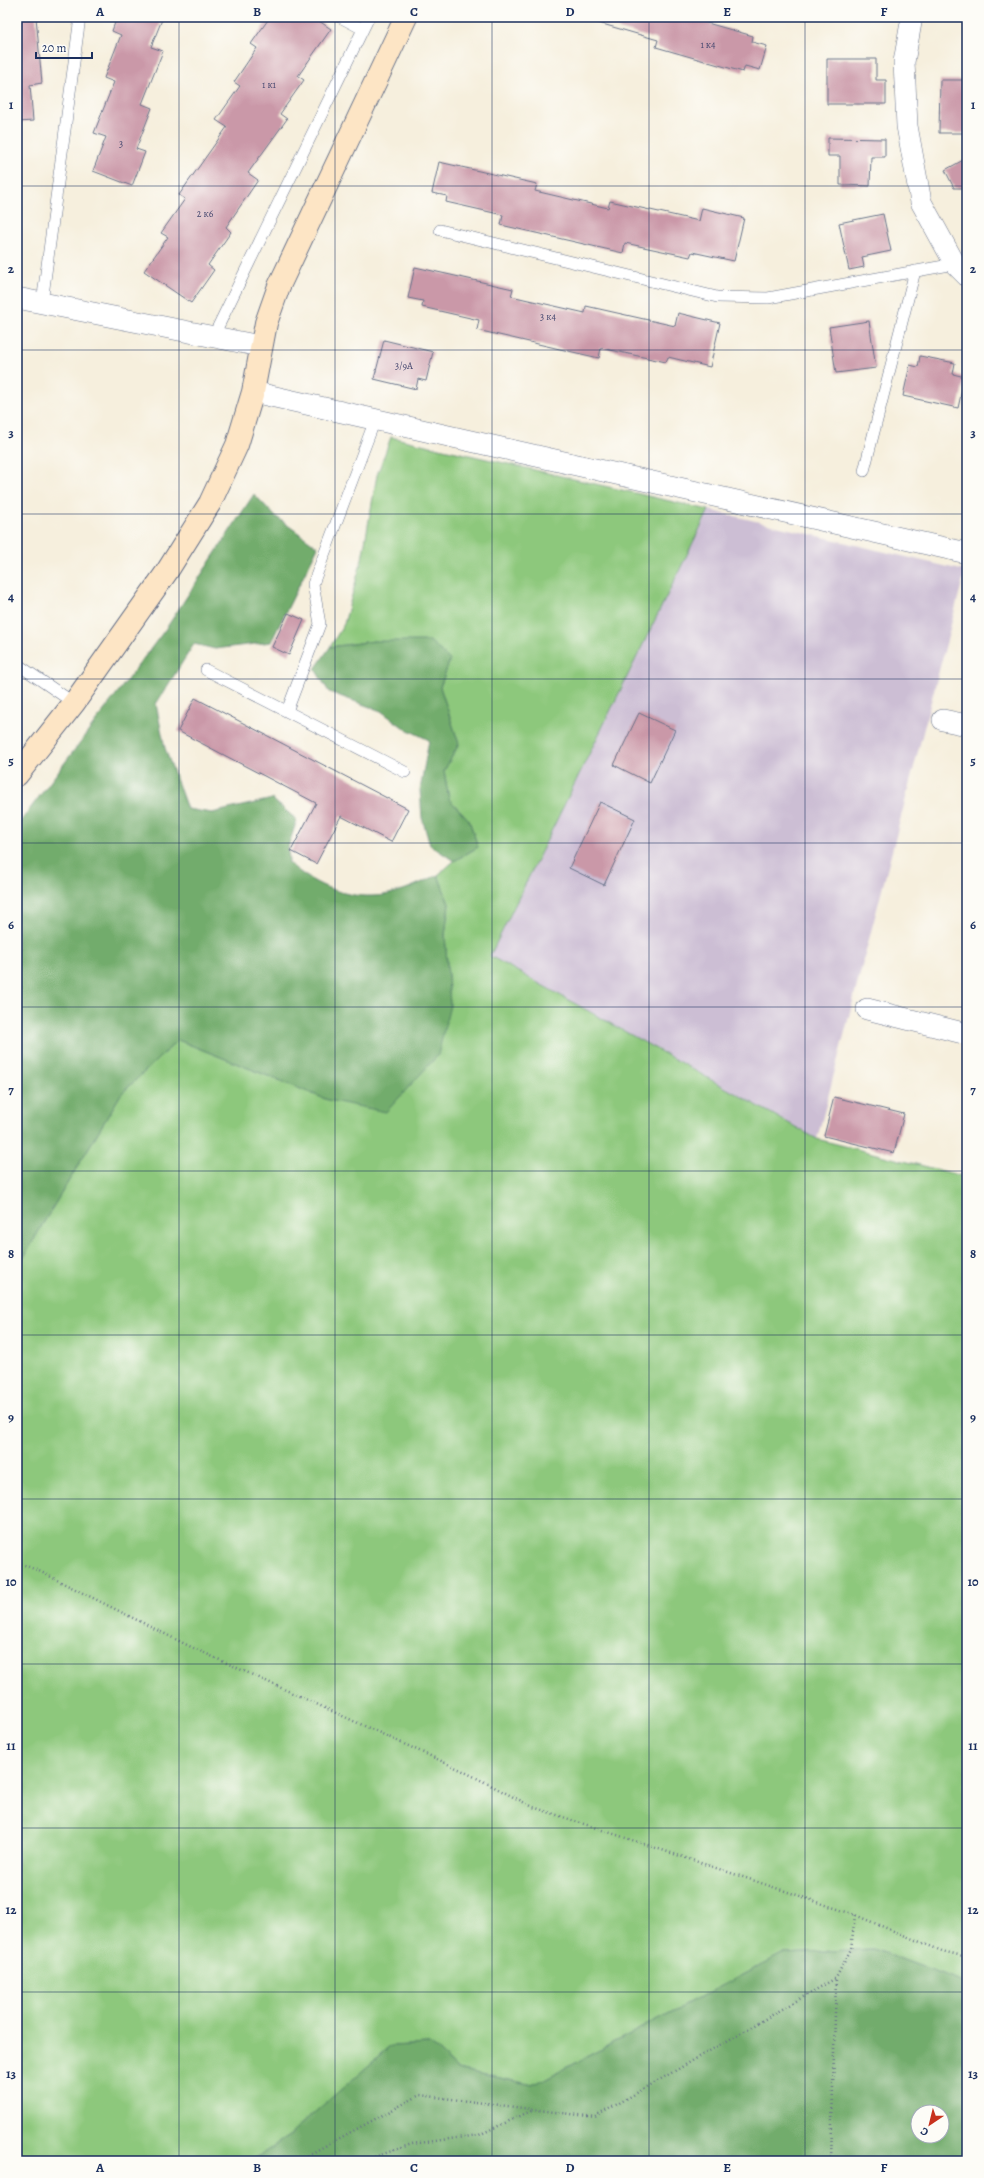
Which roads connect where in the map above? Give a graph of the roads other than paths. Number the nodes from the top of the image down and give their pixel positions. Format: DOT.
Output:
graph roads {
  1 [pos="80,17"];
  2 [pos="340,17"];
  3 [pos="369,17"];
  4 [pos="406,17"];
  5 [pos="912,17"];
  6 [pos="364,29"];
  7 [pos="440,230"];
  8 [pos="961,270"];
  9 [pos="915,271"];
  10 [pos="17,298"];
  11 [pos="42,303"];
  12 [pos="213,338"];
  13 [pos="260,346"];
  14 [pos="253,392"];
  15 [pos="375,420"];
  16 [pos="864,471"];
  17 [pos="967,553"];
  18 [pos="17,664"];
  19 [pos="206,670"];
  20 [pos="74,703"];
  21 [pos="287,711"];
  22 [pos="942,720"];
  23 [pos="967,725"];
  24 [pos="405,772"];
  25 [pos="17,776"];
  26 [pos="867,1009"];
  27 [pos="967,1034"];
  1 -- 11 [label="lane"];
  2 -- 6 [label="lane"];
  3 -- 6 [label="lane"];
  4 -- 13 [label="street"];
  5 -- 8 [label="street"];
  6 -- 12 [label="lane"];
  7 -- 9 [label="lane"];
  8 -- 9 [label="lane"];
  9 -- 16 [label="lane"];
  10 -- 11 [label="street"];
  11 -- 12 [label="street"];
  12 -- 13 [label="street"];
  13 -- 14 [label="street"];
  14 -- 15 [label="street"];
  14 -- 20 [label="street"];
  15 -- 17 [label="street"];
  15 -- 21 [label="lane"];
  18 -- 20 [label="lane"];
  19 -- 21 [label="lane"];
  20 -- 25 [label="street"];
  21 -- 24 [label="lane"];
  22 -- 23 [label="street"];
  26 -- 27 [label="street"];
}
